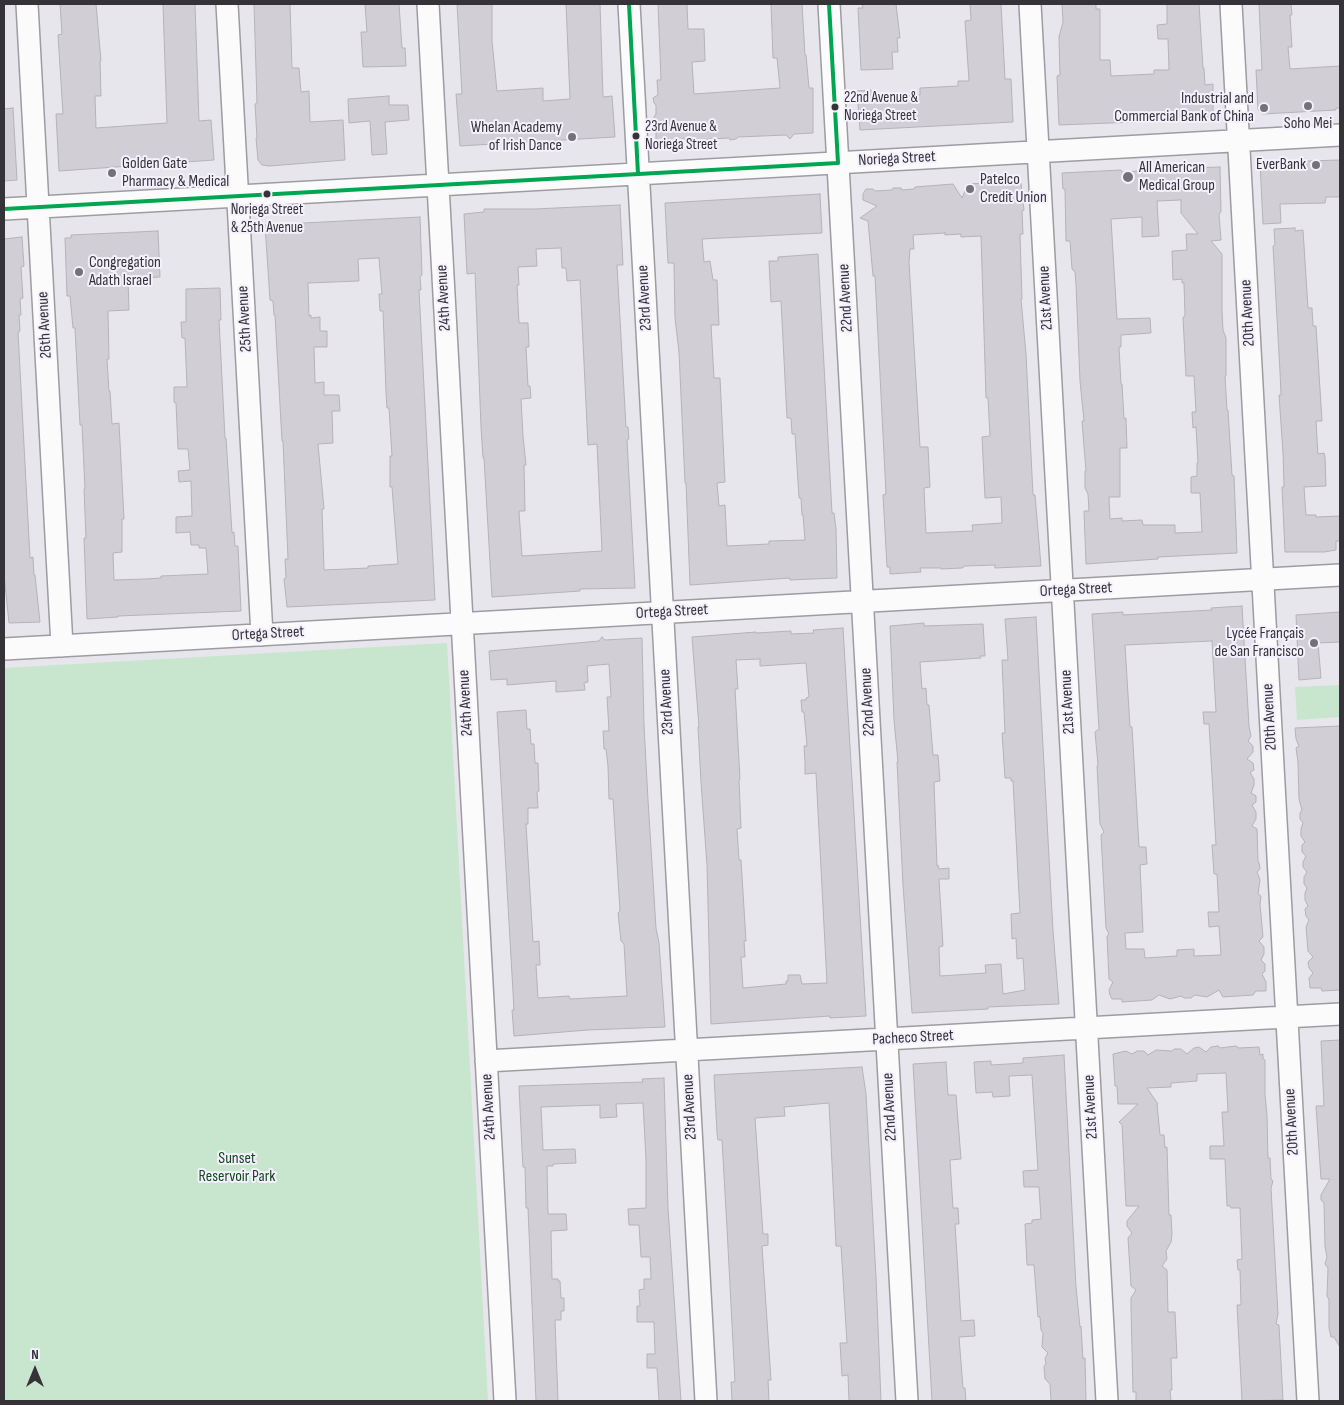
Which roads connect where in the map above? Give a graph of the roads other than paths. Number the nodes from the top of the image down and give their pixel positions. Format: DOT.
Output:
graph roads {
  1 [pos="27,4"];
  2 [pos="227,4"];
  3 [pos="428,4"];
  4 [pos="628,4"];
  5 [pos="829,4"];
  6 [pos="1030,4"];
  7 [pos="1230,4"];
  8 [pos="1340,135"];
  9 [pos="1238,141"];
  10 [pos="1038,152"];
  11 [pos="838,163"];
  12 [pos="638,174"];
  13 [pos="438,185"];
  14 [pos="238,196"];
  15 [pos="38,207"];
  16 [pos="4,209"];
  17 [pos="1340,575"];
  18 [pos="1262,579"];
  19 [pos="1062,590"];
  20 [pos="862,602"];
  21 [pos="662,613"];
  22 [pos="462,624"];
  23 [pos="262,635"];
  24 [pos="62,646"];
  25 [pos="4,649"];
  26 [pos="1340,1014"];
  27 [pos="1286,1017"];
  28 [pos="1086,1028"];
  29 [pos="886,1039"];
  30 [pos="687,1050"];
  31 [pos="486,1061"];
  32 [pos="505,1401"];
  33 [pos="706,1401"];
  34 [pos="907,1401"];
  35 [pos="1107,1401"];
  36 [pos="1308,1401"];
  1 -- 15 [label="street, 26th Avenue"];
  2 -- 14 [label="street, 25th Avenue"];
  3 -- 13 [label="street, 24th Avenue"];
  4 -- 12 [label="street, 23rd Avenue"];
  5 -- 11 [label="street, 22nd Avenue"];
  6 -- 10 [label="street, 21st Avenue"];
  7 -- 9 [label="street, 20th Avenue"];
  8 -- 9 [label="street, Noriega Street"];
  9 -- 10 [label="street, Noriega Street"];
  9 -- 18 [label="street, 20th Avenue"];
  10 -- 11 [label="street, Noriega Street"];
  10 -- 19 [label="street, 21st Avenue"];
  11 -- 12 [label="street, Noriega Street"];
  11 -- 20 [label="street, 22nd Avenue"];
  12 -- 13 [label="street, Noriega Street"];
  12 -- 21 [label="street, 23rd Avenue"];
  13 -- 14 [label="street, Noriega Street"];
  13 -- 22 [label="street, 24th Avenue"];
  14 -- 15 [label="street, Noriega Street"];
  14 -- 23 [label="street, 25th Avenue"];
  15 -- 16 [label="street, Noriega Street"];
  15 -- 24 [label="street, 26th Avenue"];
  17 -- 18 [label="street, Ortega Street"];
  18 -- 19 [label="street, Ortega Street"];
  18 -- 27 [label="street, 20th Avenue"];
  19 -- 20 [label="street, Ortega Street"];
  19 -- 28 [label="street, 21st Avenue"];
  20 -- 21 [label="street, Ortega Street"];
  20 -- 29 [label="street, 22nd Avenue"];
  21 -- 22 [label="street, Ortega Street"];
  21 -- 30 [label="street, 23rd Avenue"];
  22 -- 23 [label="street, Ortega Street"];
  22 -- 31 [label="street, 24th Avenue"];
  23 -- 24 [label="street, Ortega Street"];
  24 -- 25 [label="street, Ortega Street"];
  26 -- 27 [label="street, Pacheco Street"];
  27 -- 28 [label="street, Pacheco Street"];
  27 -- 36 [label="street, 20th Avenue"];
  28 -- 29 [label="street, Pacheco Street"];
  28 -- 35 [label="street, 21st Avenue"];
  29 -- 30 [label="street, Pacheco Street"];
  29 -- 34 [label="street, 22nd Avenue"];
  30 -- 31 [label="street, Pacheco Street"];
  30 -- 33 [label="street, 23rd Avenue"];
  31 -- 32 [label="street, 24th Avenue"];
}
